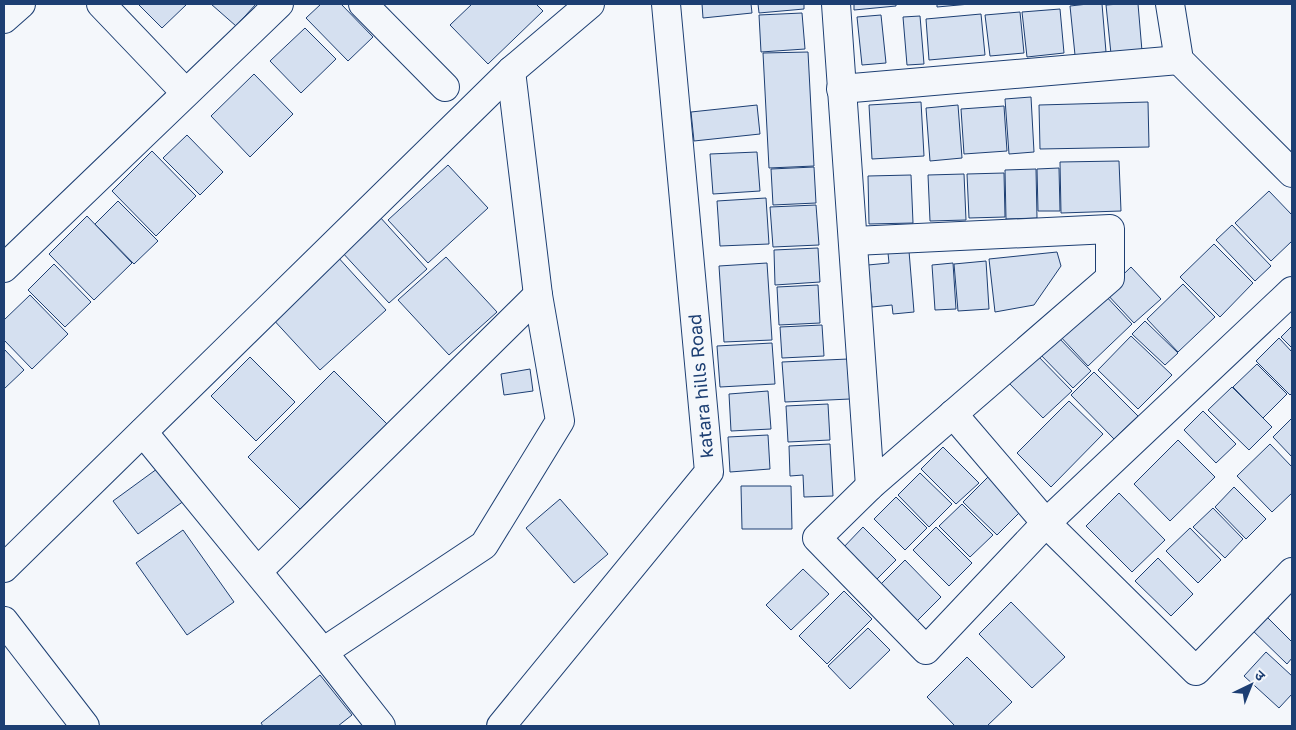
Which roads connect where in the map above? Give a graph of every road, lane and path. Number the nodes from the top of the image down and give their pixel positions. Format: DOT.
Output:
graph roads {
  1 [pos="21,4"];
  2 [pos="101,4"];
  3 [pos="278,4"];
  4 [pos="363,4"];
  5 [pos="590,4"];
  6 [pos="666,4"];
  7 [pos="836,4"];
  8 [pos="1170,4"];
  9 [pos="4,20"];
  10 [pos="1179,60"];
  11 [pos="511,71"];
  12 [pos="445,87"];
  13 [pos="841,89"];
  14 [pos="185,92"];
  15 [pos="1292,173"];
  16 [pos="854,242"];
  17 [pos="4,268"];
  18 [pos="1292,291"];
  19 [pos="538,294"];
  20 [pos="953,414"];
  21 [pos="143,432"];
  22 [pos="870,486"];
  23 [pos="1046,523"];
  24 [pos="4,568"];
  25 [pos="258,571"];
  26 [pos="1292,572"];
  27 [pos="4,621"];
  28 [pos="324,652"];
  29 [pos="85,726"];
  30 [pos="381,726"];
  31 [pos="501,726"];
  1 -- 9 [label="street"];
  2 -- 14 [label="street"];
  3 -- 14 [label="street"];
  4 -- 12 [label="street"];
  5 -- 11 [label="street"];
  6 -- 31 [label="street, katara hills Road"];
  7 -- 13 [label="street"];
  8 -- 10 [label="street"];
  10 -- 13 [label="street"];
  10 -- 15 [label="street"];
  11 -- 19 [label="street"];
  11 -- 21 [label="street"];
  13 -- 16 [label="street"];
  14 -- 17 [label="street"];
  16 -- 20 [label="street"];
  16 -- 22 [label="street"];
  18 -- 23 [label="street"];
  19 -- 25 [label="street"];
  19 -- 28 [label="street"];
  20 -- 22 [label="street"];
  20 -- 23 [label="street"];
  21 -- 24 [label="street"];
  21 -- 25 [label="street"];
  22 -- 23 [label="street"];
  23 -- 26 [label="street"];
  25 -- 28 [label="street"];
  27 -- 29 [label="street"];
  28 -- 30 [label="street"];
}
